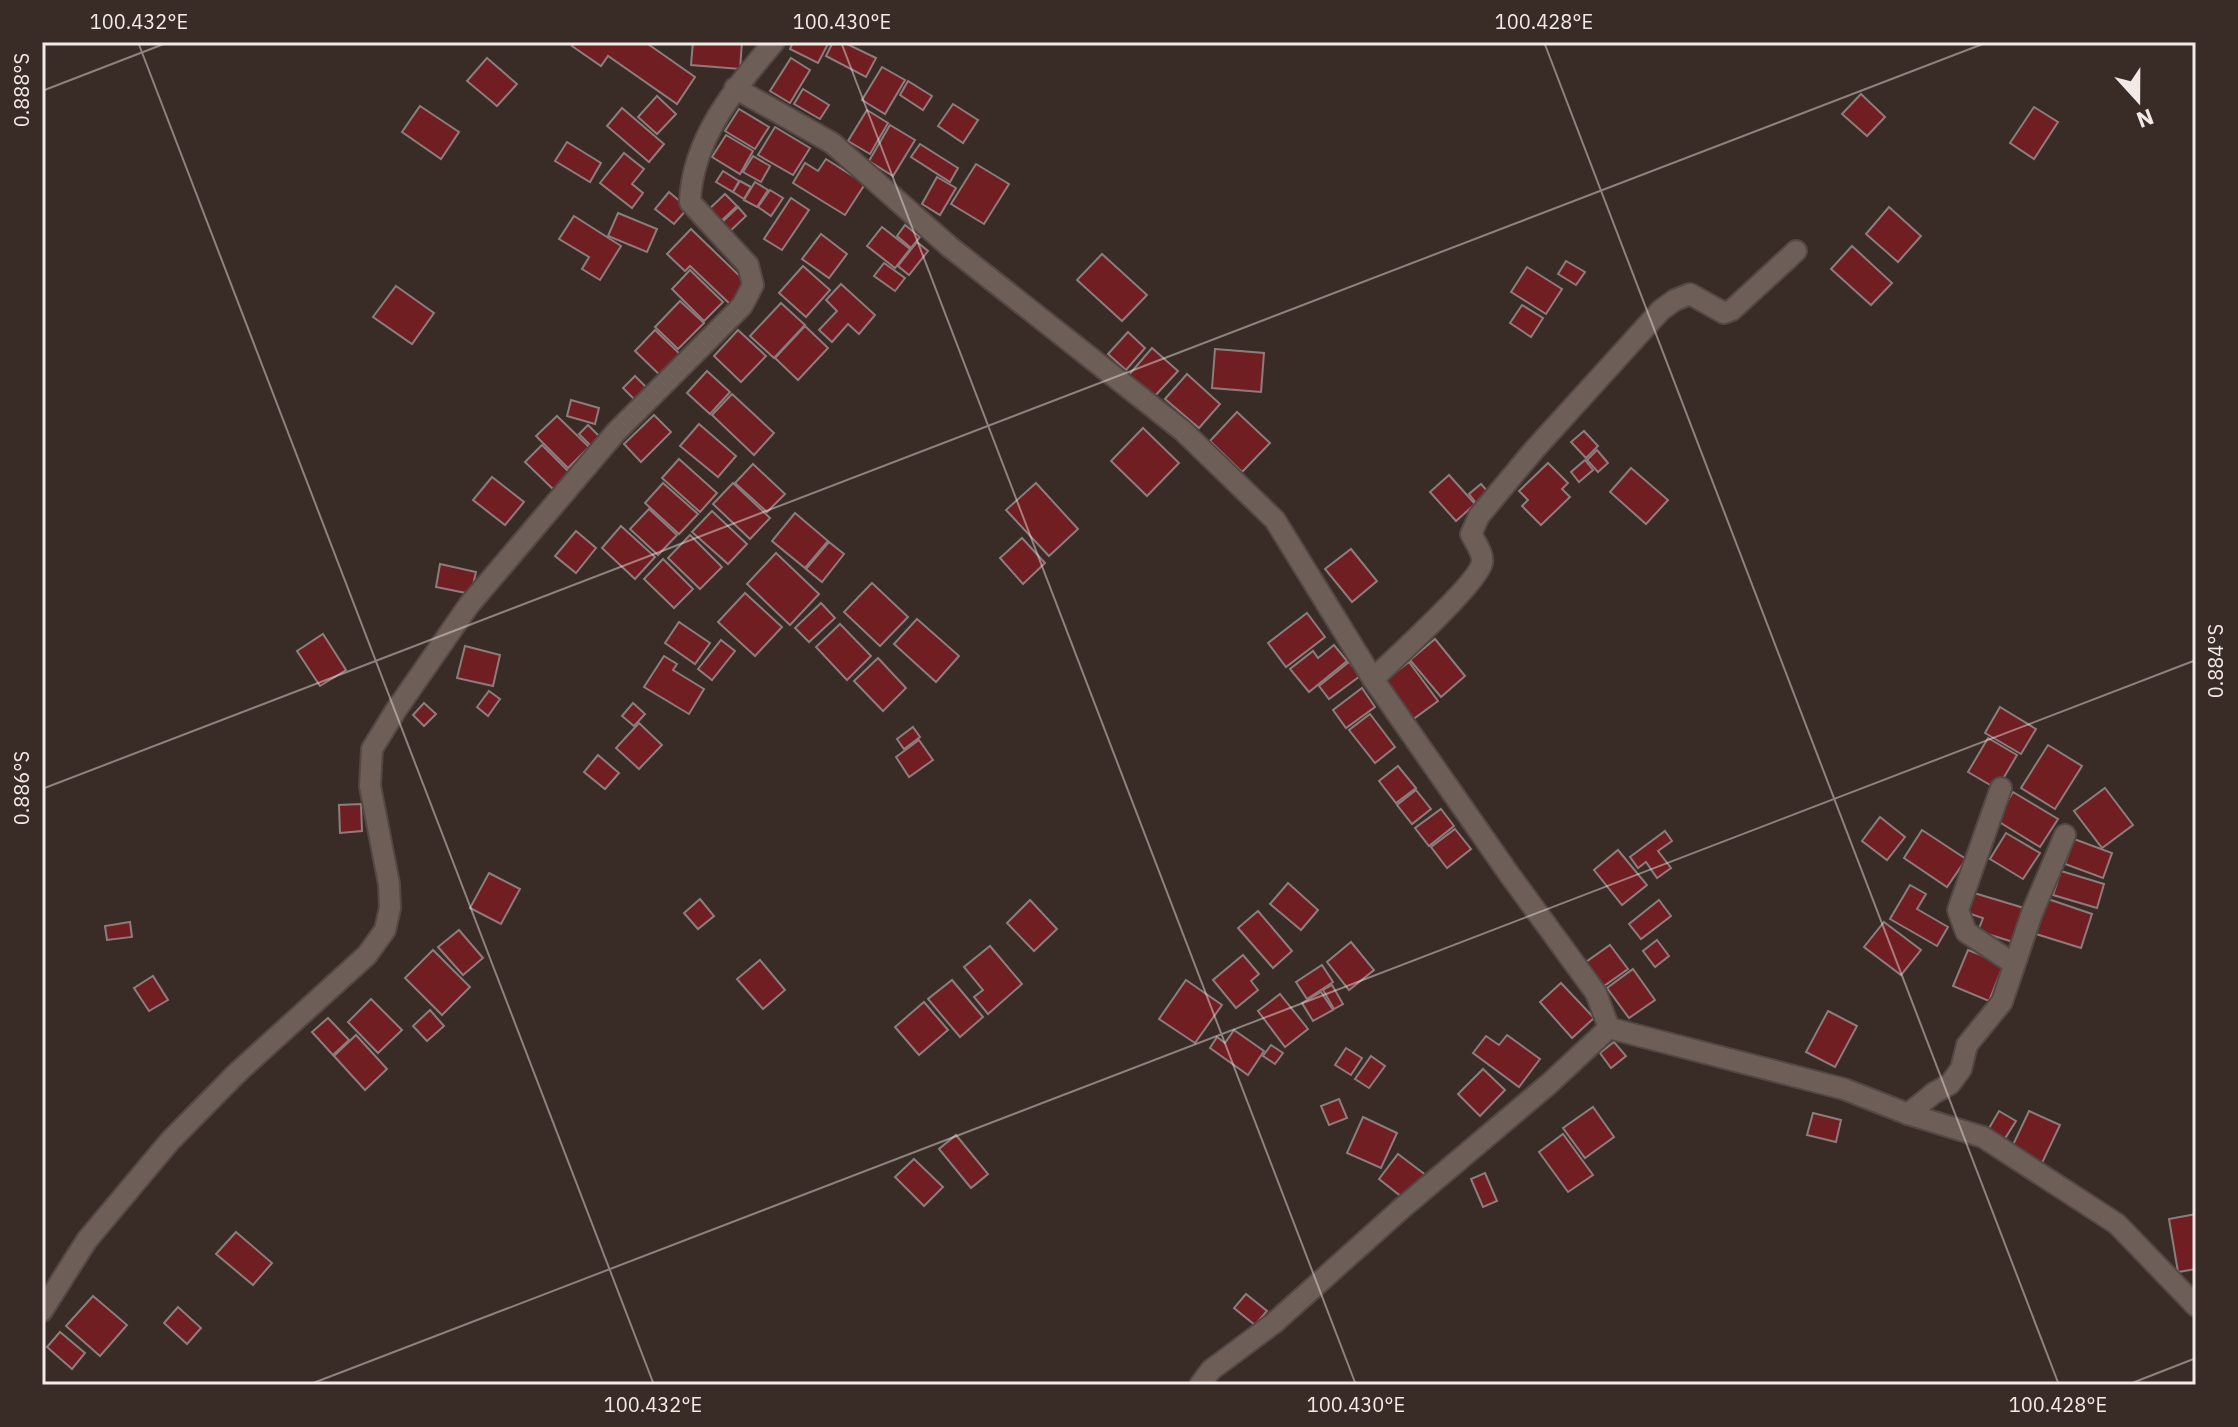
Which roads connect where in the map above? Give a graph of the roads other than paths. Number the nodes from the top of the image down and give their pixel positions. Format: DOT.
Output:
graph roads {
  1 [pos="774,42"];
  2 [pos="735,88"];
  3 [pos="1796,251"];
  4 [pos="1373,679"];
  5 [pos="2001,788"];
  6 [pos="2065,835"];
  7 [pos="2014,964"];
  8 [pos="1609,1028"];
  9 [pos="1908,1114"];
  10 [pos="2196,1306"];
  11 [pos="42,1311"];
  12 [pos="1200,1385"];
  1 -- 2 [label="street"];
  2 -- 4 [label="street"];
  2 -- 11 [label="street"];
  3 -- 4 [label="street"];
  4 -- 8 [label="street"];
  5 -- 7 [label="street"];
  6 -- 7 [label="street"];
  7 -- 9 [label="street"];
  8 -- 9 [label="street"];
  8 -- 12 [label="street"];
  9 -- 10 [label="street"];
}
